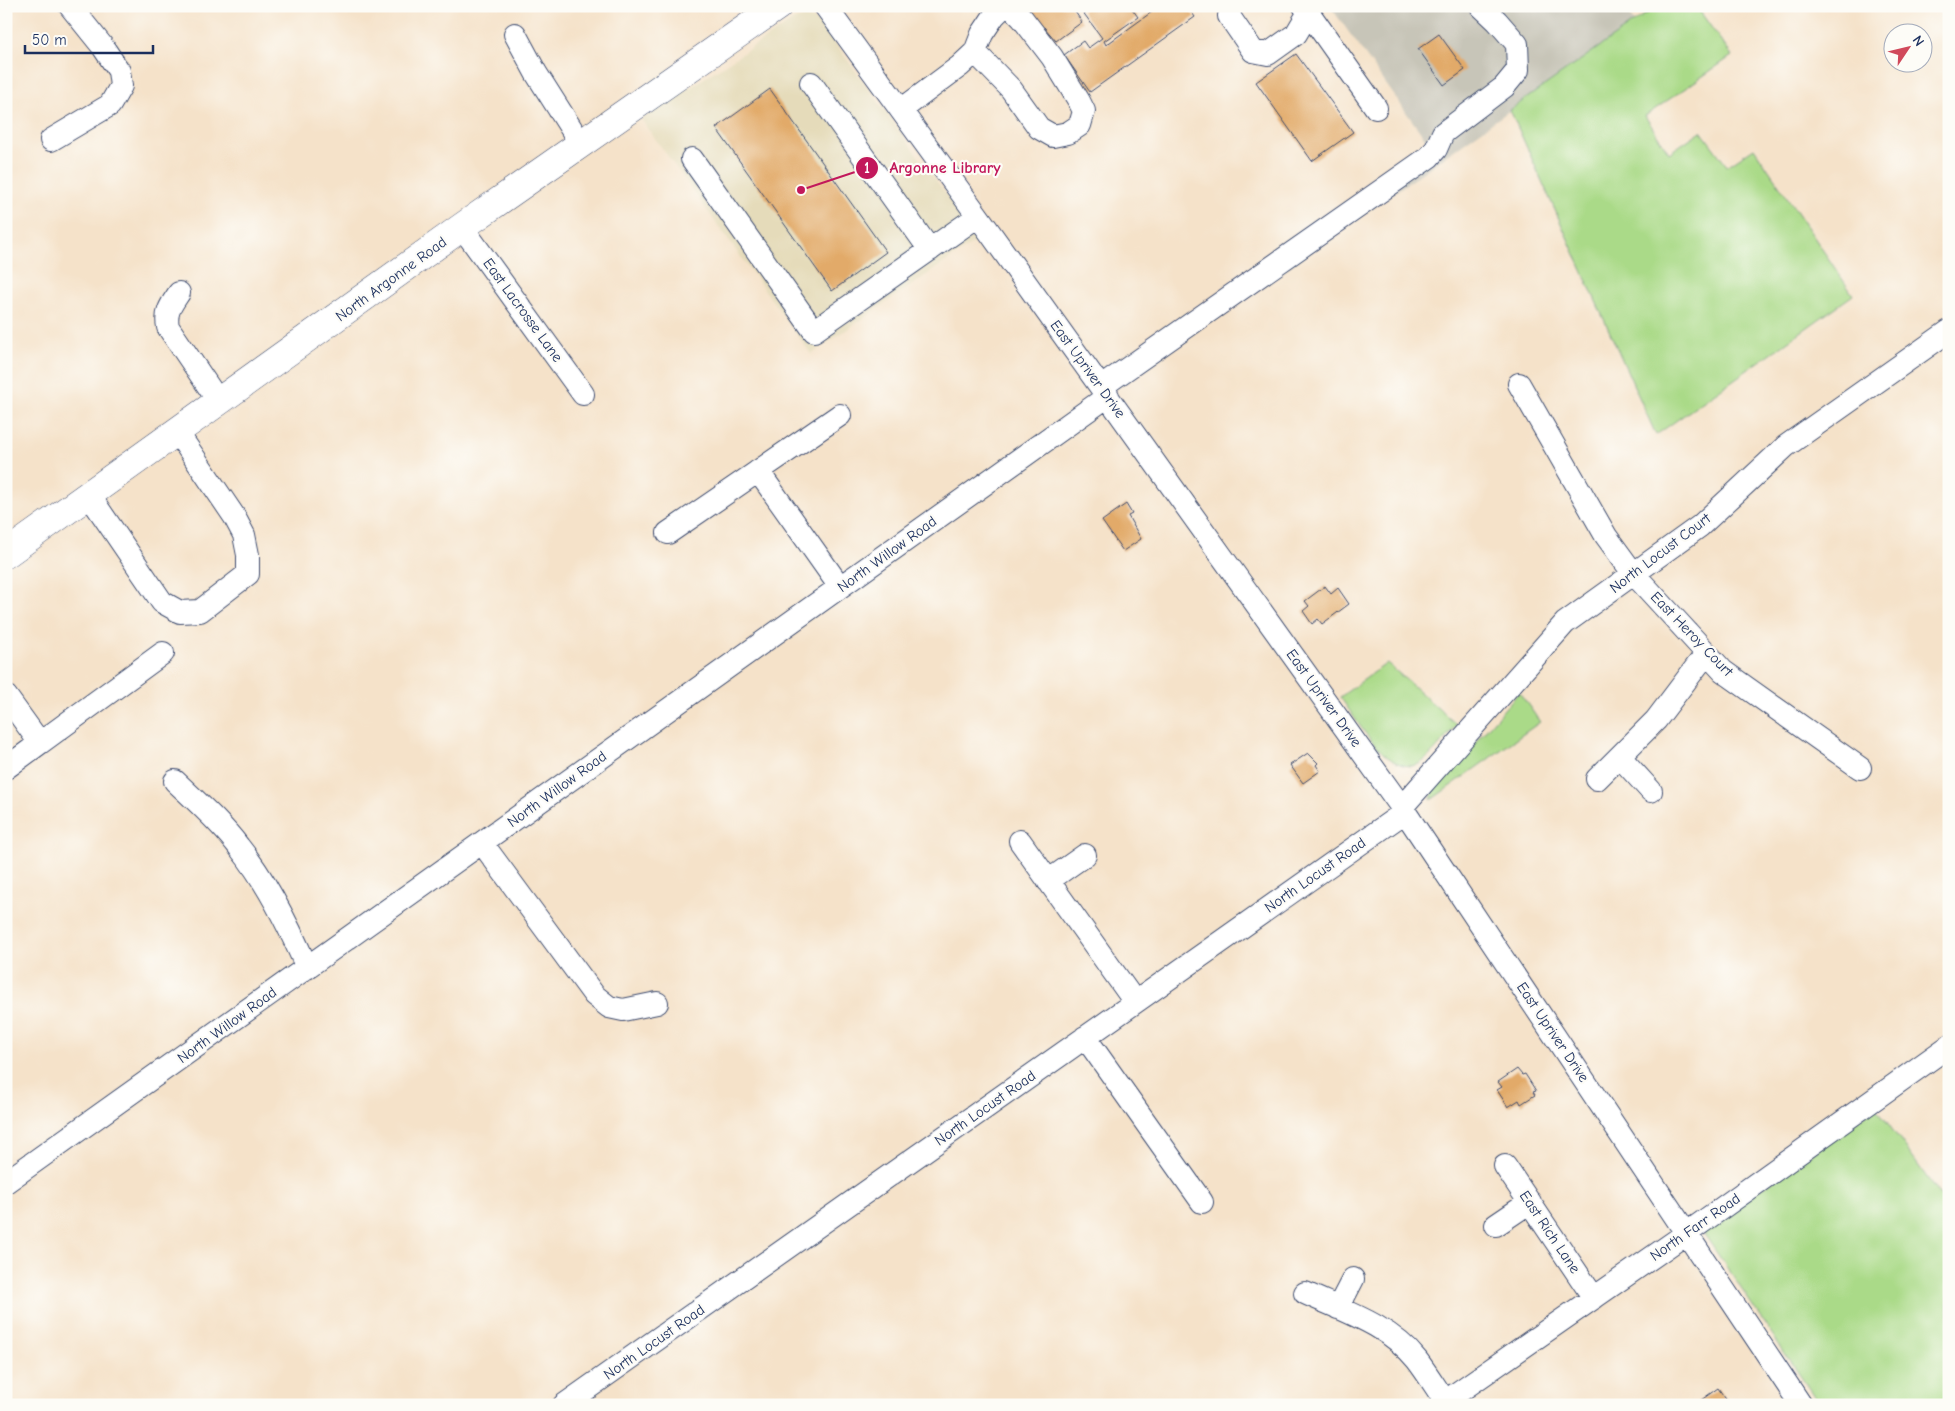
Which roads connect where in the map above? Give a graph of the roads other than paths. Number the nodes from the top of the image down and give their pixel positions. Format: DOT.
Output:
graph roads {
  1 [pos="70,6"];
  2 [pos="778,6"];
  3 [pos="825,6"];
  4 [pos="1004,6"];
  5 [pos="1010,6"];
  6 [pos="1231,6"];
  7 [pos="1481,6"];
  8 [pos="1306,9"];
  9 [pos="515,34"];
  10 [pos="975,52"];
  11 [pos="811,83"];
  12 [pos="1376,108"];
  13 [pos="901,110"];
  14 [pos="51,140"];
  15 [pos="581,144"];
  16 [pos="692,159"];
  17 [pos="978,216"];
  18 [pos="462,227"];
  19 [pos="930,250"];
  20 [pos="179,294"];
  21 [pos="1949,331"];
  22 [pos="1519,384"];
  23 [pos="1104,392"];
  24 [pos="583,394"];
  25 [pos="218,402"];
  26 [pos="840,415"];
  27 [pos="177,432"];
  28 [pos="758,471"];
  29 [pos="89,495"];
  30 [pos="668,533"];
  31 [pos="6,554"];
  32 [pos="1633,573"];
  33 [pos="840,587"];
  34 [pos="164,653"];
  35 [pos="1706,654"];
  36 [pos="10,708"];
  37 [pos="40,743"];
  38 [pos="1620,757"];
  39 [pos="6,768"];
  40 [pos="1860,768"];
  41 [pos="1597,779"];
  42 [pos="175,781"];
  43 [pos="1651,791"];
  44 [pos="1403,809"];
  45 [pos="1020,842"];
  46 [pos="482,843"];
  47 [pos="1085,855"];
  48 [pos="1048,881"];
  49 [pos="307,968"];
  50 [pos="1135,1002"];
  51 [pos="657,1003"];
  52 [pos="1085,1037"];
  53 [pos="1949,1046"];
  54 [pos="1505,1166"];
  55 [pos="6,1182"];
  56 [pos="1202,1202"];
  57 [pos="1530,1202"];
  58 [pos="1496,1225"];
  59 [pos="1687,1233"];
  60 [pos="1352,1279"];
  61 [pos="1305,1293"];
  62 [pos="1594,1298"];
  63 [pos="1338,1308"];
  64 [pos="1443,1403"];
  65 [pos="564,1405"];
  66 [pos="1801,1405"];
  1 -- 14 [label="street"];
  2 -- 15 [label="main road, North Argonne Road"];
  3 -- 13 [label="street, East Upriver Drive"];
  4 -- 10 [label="street"];
  5 -- 10 [label="street"];
  6 -- 8 [label="street"];
  7 -- 23 [label="street, North Willow Road"];
  8 -- 12 [label="street"];
  9 -- 15 [label="street"];
  10 -- 13 [label="street"];
  11 -- 19 [label="street"];
  13 -- 17 [label="street, East Upriver Drive"];
  15 -- 18 [label="main road, North Argonne Road"];
  16 -- 19 [label="street"];
  17 -- 19 [label="street"];
  17 -- 23 [label="street, East Upriver Drive"];
  18 -- 24 [label="street, East Lacrosse Lane"];
  18 -- 25 [label="main road, North Argonne Road"];
  20 -- 25 [label="street"];
  21 -- 32 [label="street, North Locust Court"];
  22 -- 32 [label="street, East Heroy Court"];
  23 -- 33 [label="street, North Willow Road"];
  23 -- 44 [label="street, East Upriver Drive"];
  25 -- 27 [label="main road, North Argonne Road"];
  26 -- 28 [label="street"];
  27 -- 29 [label="main road, North Argonne Road"];
  27 -- 29 [label="street"];
  28 -- 30 [label="street"];
  28 -- 33 [label="street"];
  29 -- 31 [label="main road, North Argonne Road"];
  32 -- 35 [label="street, East Heroy Court"];
  32 -- 44 [label="street, North Locust Court"];
  33 -- 46 [label="street, North Willow Road"];
  34 -- 37 [label="street"];
  35 -- 38 [label="street"];
  35 -- 40 [label="street, East Heroy Court"];
  36 -- 37 [label="street"];
  37 -- 39 [label="street"];
  38 -- 41 [label="street"];
  38 -- 43 [label="street"];
  42 -- 49 [label="street"];
  44 -- 50 [label="street, North Locust Road"];
  44 -- 59 [label="street, East Upriver Drive"];
  45 -- 48 [label="street"];
  46 -- 49 [label="street, North Willow Road"];
  46 -- 51 [label="street"];
  47 -- 48 [label="street"];
  48 -- 50 [label="street"];
  49 -- 55 [label="street, North Willow Road"];
  50 -- 52 [label="street, North Locust Road"];
  52 -- 56 [label="street"];
  52 -- 65 [label="street, North Locust Road"];
  53 -- 59 [label="street, North Farr Road"];
  54 -- 57 [label="street, East Rich Lane"];
  57 -- 58 [label="street"];
  57 -- 62 [label="street, East Rich Lane"];
  59 -- 62 [label="street, North Farr Road"];
  59 -- 66 [label="street, East Upriver Drive"];
  60 -- 63 [label="street"];
  61 -- 63 [label="street"];
  62 -- 64 [label="street, North Farr Road"];
  63 -- 64 [label="street"];
}
